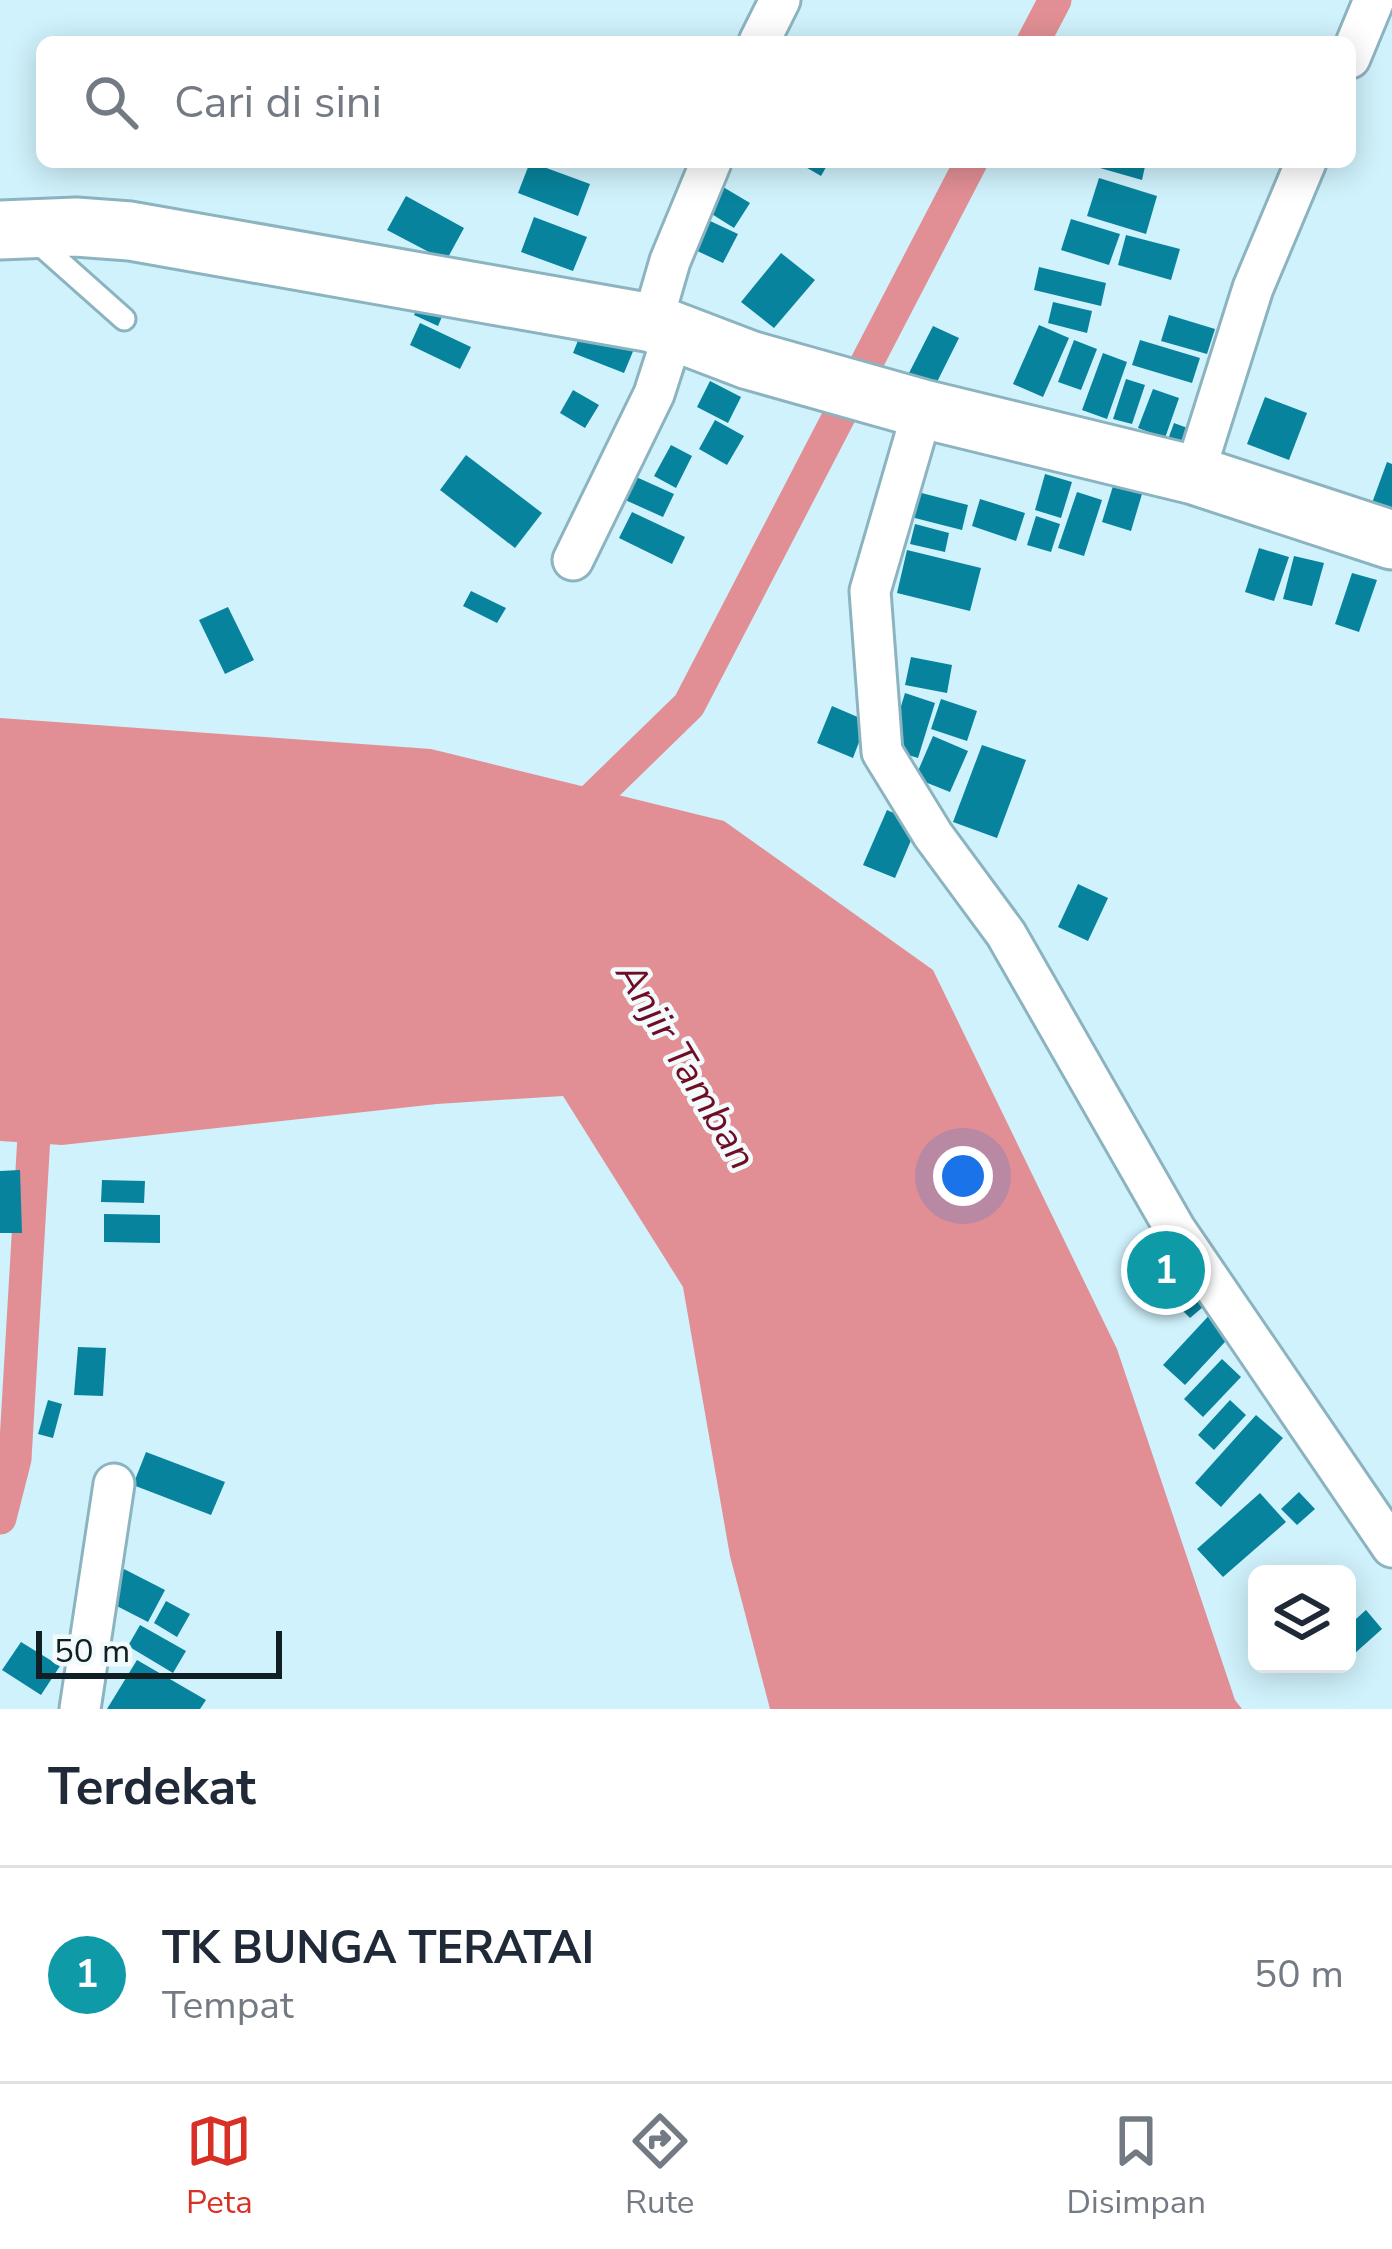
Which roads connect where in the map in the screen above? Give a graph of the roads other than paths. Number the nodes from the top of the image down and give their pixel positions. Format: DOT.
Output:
graph roads {
  1 [pos="780,0"];
  2 [pos="1374,0"];
  3 [pos="762,36"];
  4 [pos="1356,44"];
  5 [pos="709,168"];
  6 [pos="1303,168"];
  7 [pos="10,228"];
  8 [pos="124,319"];
  9 [pos="663,327"];
  10 [pos="912,406"];
  11 [pos="1193,475"];
  12 [pos="1392,540"];
  13 [pos="574,560"];
  14 [pos="114,1484"];
  15 [pos="1392,1546"];
  16 [pos="80,1709"];
  1 -- 3 [label="street"];
  2 -- 4 [label="street"];
  5 -- 9 [label="street"];
  6 -- 11 [label="street"];
  7 -- 8 [label="lane"];
  7 -- 9 [label="street"];
  9 -- 10 [label="street"];
  9 -- 13 [label="street"];
  10 -- 11 [label="street"];
  10 -- 15 [label="street"];
  11 -- 12 [label="street"];
  14 -- 16 [label="street"];
}
